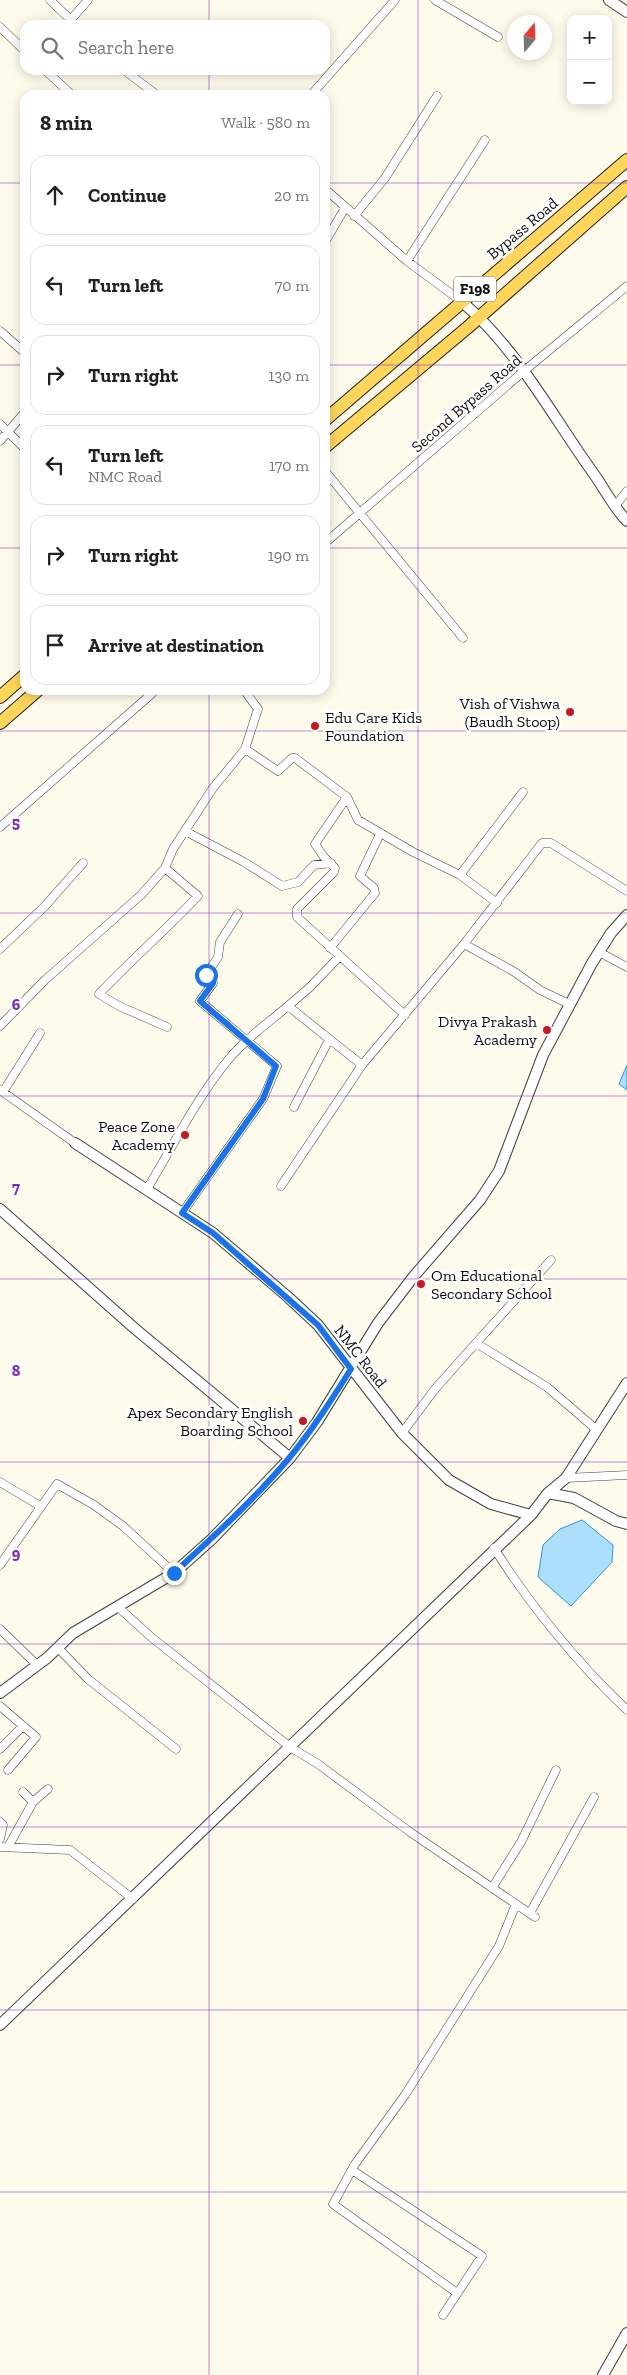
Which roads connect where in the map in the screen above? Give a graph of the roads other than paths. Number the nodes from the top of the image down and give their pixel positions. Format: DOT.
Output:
graph roads {
  1 [pos="50,0"];
  2 [pos="88,0"];
  3 [pos="395,0"];
  4 [pos="435,0"];
  5 [pos="609,0"];
  6 [pos="627,12"];
  7 [pos="67,20"];
  8 [pos="72,20"];
  9 [pos="0,27"];
  10 [pos="498,36"];
  11 [pos="20,46"];
  12 [pos="330,74"];
  13 [pos="50,75"];
  14 [pos="131,75"];
  15 [pos="329,75"];
  16 [pos="67,90"];
  17 [pos="150,90"];
  18 [pos="315,90"];
  19 [pos="437,96"];
  20 [pos="485,140"];
  21 [pos="627,160"];
  22 [pos="627,187"];
  23 [pos="330,194"];
  24 [pos="583,197"];
  25 [pos="345,208"];
  26 [pos="596,214"];
  27 [pos="354,216"];
  28 [pos="330,234"];
  29 [pos="407,260"];
  30 [pos="627,287"];
  31 [pos="461,301"];
  32 [pos="480,317"];
  33 [pos="0,331"];
  34 [pos="20,349"];
  35 [pos="524,371"];
  36 [pos="330,416"];
  37 [pos="20,418"];
  38 [pos="0,424"];
  39 [pos="8,431"];
  40 [pos="0,441"];
  41 [pos="330,443"];
  42 [pos="20,444"];
  43 [pos="330,477"];
  44 [pos="627,491"];
  45 [pos="615,506"];
  46 [pos="360,512"];
  47 [pos="627,521"];
  48 [pos="330,539"];
  49 [pos="463,638"];
  50 [pos="20,679"];
  51 [pos="32,695"];
  52 [pos="150,695"];
  53 [pos="248,695"];
  54 [pos="0,697"];
  55 [pos="0,723"];
  56 [pos="245,749"];
  57 [pos="523,792"];
  58 [pos="347,797"];
  59 [pos="0,826"];
  60 [pos="185,831"];
  61 [pos="380,834"];
  62 [pos="332,863"];
  63 [pos="83,864"];
  64 [pos="165,868"];
  65 [pos="460,875"];
  66 [pos="627,891"];
  67 [pos="497,903"];
  68 [pos="238,914"];
  69 [pos="627,915"];
  70 [pos="464,944"];
  71 [pos="330,948"];
  72 [pos="0,949"];
  73 [pos="599,952"];
  74 [pos="340,956"];
  75 [pos="627,967"];
  76 [pos="569,1004"];
  77 [pos="288,1006"];
  78 [pos="405,1015"];
  79 [pos="0,1026"];
  80 [pos="167,1027"];
  81 [pos="40,1033"];
  82 [pos="329,1040"];
  83 [pos="246,1041"];
  84 [pos="362,1064"];
  85 [pos="1,1091"];
  86 [pos="294,1107"];
  87 [pos="75,1143"];
  88 [pos="281,1186"];
  89 [pos="147,1189"];
  90 [pos="0,1209"];
  91 [pos="182,1213"];
  92 [pos="551,1260"];
  93 [pos="476,1343"];
  94 [pos="351,1369"];
  95 [pos="627,1383"];
  96 [pos="597,1430"];
  97 [pos="402,1433"];
  98 [pos="290,1458"];
  99 [pos="627,1475"];
  100 [pos="566,1478"];
  101 [pos="0,1482"];
  102 [pos="548,1493"];
  103 [pos="40,1506"];
  104 [pos="531,1515"];
  105 [pos="627,1524"];
  106 [pos="494,1548"];
  107 [pos="0,1565"];
  108 [pos="174,1573"];
  109 [pos="117,1606"];
  110 [pos="0,1629"];
  111 [pos="58,1648"];
  112 [pos="37,1665"];
  113 [pos="0,1692"];
  114 [pos="0,1706"];
  115 [pos="627,1710"];
  116 [pos="23,1726"];
  117 [pos="290,1747"];
  118 [pos="0,1749"];
  119 [pos="176,1749"];
  120 [pos="8,1770"];
  121 [pos="556,1770"];
  122 [pos="48,1789"];
  123 [pos="22,1792"];
  124 [pos="594,1797"];
  125 [pos="33,1802"];
  126 [pos="0,1822"];
  127 [pos="0,1839"];
  128 [pos="4,1847"];
  129 [pos="492,1888"];
  130 [pos="133,1899"];
  131 [pos="516,1904"];
  132 [pos="0,2025"];
  133 [pos="352,2170"];
  134 [pos="457,2292"];
  135 [pos="443,2315"];
  136 [pos="627,2333"];
  137 [pos="603,2375"];
  1 -- 7 [label="street"];
  2 -- 8 [label="street"];
  3 -- 12 [label="street"];
  4 -- 10 [label="street"];
  5 -- 6 [label="street"];
  9 -- 11 [label="street"];
  13 -- 16 [label="street"];
  14 -- 17 [label="street"];
  15 -- 18 [label="street"];
  19 -- 27 [label="street"];
  20 -- 29 [label="street"];
  21 -- 24 [label="main road, Bypass Road / F198"];
  22 -- 26 [label="main road, F198"];
  23 -- 25 [label="street"];
  24 -- 26 [label="main road"];
  24 -- 31 [label="main road, Bypass Road / F198"];
  25 -- 27 [label="street"];
  25 -- 28 [label="street"];
  26 -- 32 [label="main road, F198"];
  27 -- 29 [label="street"];
  29 -- 31 [label="street"];
  30 -- 35 [label="street, Second Bypass Road"];
  31 -- 32 [label="street"];
  31 -- 36 [label="main road, Bypass Road / F198"];
  32 -- 35 [label="street"];
  32 -- 41 [label="main road, F198"];
  33 -- 34 [label="street"];
  35 -- 45 [label="street"];
  35 -- 46 [label="street, Second Bypass Road"];
  37 -- 39 [label="street"];
  38 -- 39 [label="street"];
  39 -- 40 [label="street"];
  39 -- 42 [label="street"];
  43 -- 46 [label="street"];
  44 -- 45 [label="street"];
  45 -- 47 [label="street"];
  46 -- 48 [label="street, Second Bypass Road"];
  46 -- 49 [label="street"];
  50 -- 54 [label="main road"];
  51 -- 55 [label="main road"];
  52 -- 59 [label="street"];
  53 -- 56 [label="street"];
  56 -- 58 [label="street"];
  56 -- 60 [label="street"];
  57 -- 65 [label="street"];
  58 -- 61 [label="street"];
  58 -- 62 [label="street"];
  60 -- 62 [label="street"];
  60 -- 64 [label="street"];
  61 -- 65 [label="street"];
  61 -- 71 [label="street"];
  62 -- 71 [label="street"];
  63 -- 72 [label="street"];
  64 -- 79 [label="street"];
  64 -- 80 [label="street"];
  65 -- 67 [label="street"];
  66 -- 67 [label="street"];
  67 -- 70 [label="street"];
  68 -- 83 [label="street"];
  69 -- 73 [label="street"];
  70 -- 76 [label="street"];
  70 -- 78 [label="street"];
  71 -- 74 [label="street"];
  73 -- 75 [label="street"];
  73 -- 76 [label="street"];
  74 -- 77 [label="street"];
  74 -- 78 [label="street"];
  76 -- 94 [label="street"];
  77 -- 82 [label="street"];
  77 -- 83 [label="street"];
  78 -- 84 [label="street"];
  81 -- 85 [label="street"];
  82 -- 84 [label="street"];
  82 -- 86 [label="street"];
  83 -- 89 [label="street"];
  83 -- 91 [label="street"];
  84 -- 88 [label="street"];
  85 -- 87 [label="street, NMC Road"];
  87 -- 89 [label="street, NMC Road"];
  89 -- 91 [label="street, NMC Road"];
  90 -- 98 [label="street"];
  91 -- 94 [label="street, NMC Road"];
  92 -- 93 [label="street"];
  93 -- 96 [label="street"];
  93 -- 97 [label="street"];
  94 -- 97 [label="street, NMC Road"];
  94 -- 98 [label="street"];
  95 -- 96 [label="street"];
  96 -- 100 [label="street"];
  97 -- 104 [label="street, NMC Road"];
  98 -- 108 [label="street"];
  99 -- 100 [label="street"];
  100 -- 102 [label="street"];
  101 -- 103 [label="street"];
  102 -- 104 [label="street"];
  102 -- 105 [label="street"];
  103 -- 107 [label="street"];
  103 -- 108 [label="street"];
  104 -- 106 [label="street"];
  106 -- 115 [label="street"];
  106 -- 117 [label="street"];
  108 -- 109 [label="street"];
  109 -- 111 [label="street"];
  109 -- 117 [label="street"];
  110 -- 112 [label="street"];
  111 -- 112 [label="street"];
  111 -- 119 [label="street"];
  112 -- 113 [label="street"];
  114 -- 116 [label="street"];
  116 -- 118 [label="street"];
  116 -- 120 [label="street"];
  117 -- 129 [label="street"];
  117 -- 130 [label="street"];
  121 -- 129 [label="street"];
  122 -- 125 [label="street"];
  123 -- 125 [label="street"];
  124 -- 131 [label="street"];
  125 -- 128 [label="street"];
  126 -- 127 [label="street"];
  128 -- 130 [label="street"];
  129 -- 131 [label="street"];
  130 -- 132 [label="street"];
  131 -- 133 [label="street"];
  133 -- 134 [label="street"];
  133 -- 134 [label="street"];
  134 -- 135 [label="street"];
  136 -- 137 [label="street"];
}
